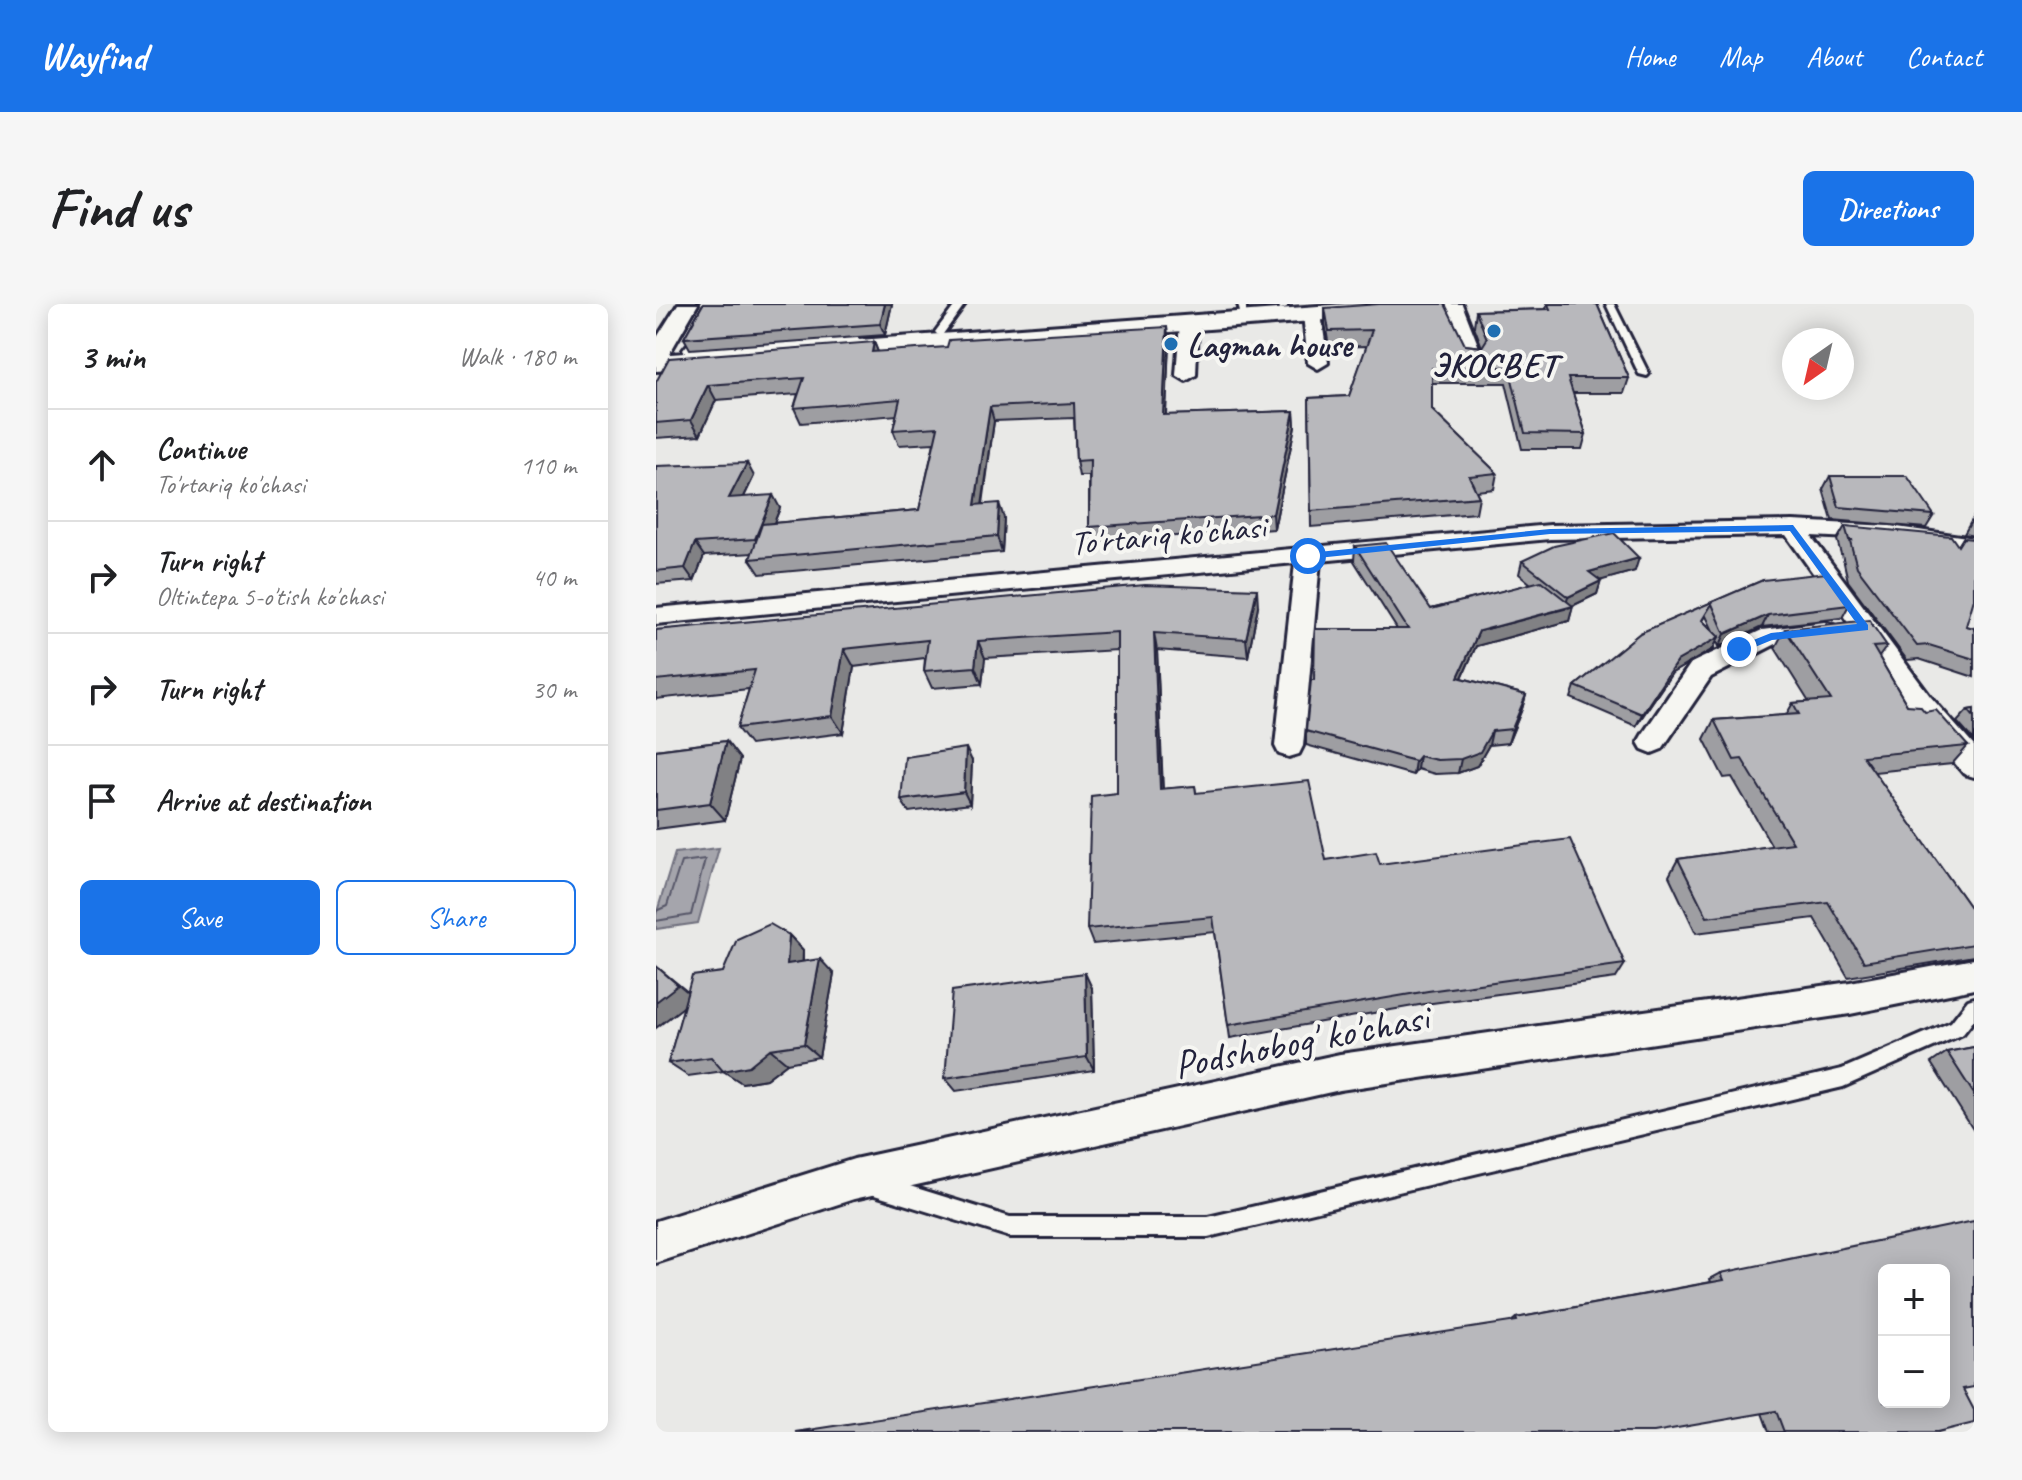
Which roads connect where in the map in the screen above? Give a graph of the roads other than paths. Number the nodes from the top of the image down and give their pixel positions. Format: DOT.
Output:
graph roads {
  1 [pos="688,304"];
  2 [pos="961,304"];
  3 [pos="1442,304"];
  4 [pos="1453,304"];
  5 [pos="1610,304"];
  6 [pos="1242,307"];
  7 [pos="1284,309"];
  8 [pos="1316,309"];
  9 [pos="1189,323"];
  10 [pos="940,332"];
  11 [pos="1473,355"];
  12 [pos="657,357"];
  13 [pos="1318,363"];
  14 [pos="1644,374"];
  15 [pos="1186,375"];
  16 [pos="1793,528"];
  17 [pos="1974,545"];
  18 [pos="1308,556"];
  19 [pos="656,616"];
  20 [pos="1864,627"];
  21 [pos="1652,742"];
  22 [pos="1289,746"];
  23 [pos="1974,766"];
  24 [pos="1974,974"];
  25 [pos="1974,1006"];
  26 [pos="854,1179"];
  27 [pos="656,1242"];
  1 -- 12 [label="street"];
  2 -- 10 [label="lane"];
  3 -- 8 [label="main road"];
  4 -- 11 [label="street"];
  5 -- 14 [label="lane"];
  6 -- 7 [label="main road"];
  6 -- 10 [label="main road"];
  7 -- 8 [label="main road"];
  7 -- 9 [label="main road"];
  8 -- 13 [label="street"];
  9 -- 12 [label="main road"];
  9 -- 15 [label="street"];
  10 -- 12 [label="main road"];
  16 -- 17 [label="street, To'rtariq ko'chasi"];
  16 -- 18 [label="street, To'rtariq ko'chasi"];
  16 -- 20 [label="street"];
  18 -- 19 [label="street, To'rtariq ko'chasi"];
  18 -- 22 [label="street"];
  20 -- 21 [label="street"];
  20 -- 23 [label="street"];
  24 -- 26 [label="street, Podshobog' ko'chasi"];
  25 -- 26 [label="lane"];
  26 -- 27 [label="street, Podshobog' ko'chasi"];
}
